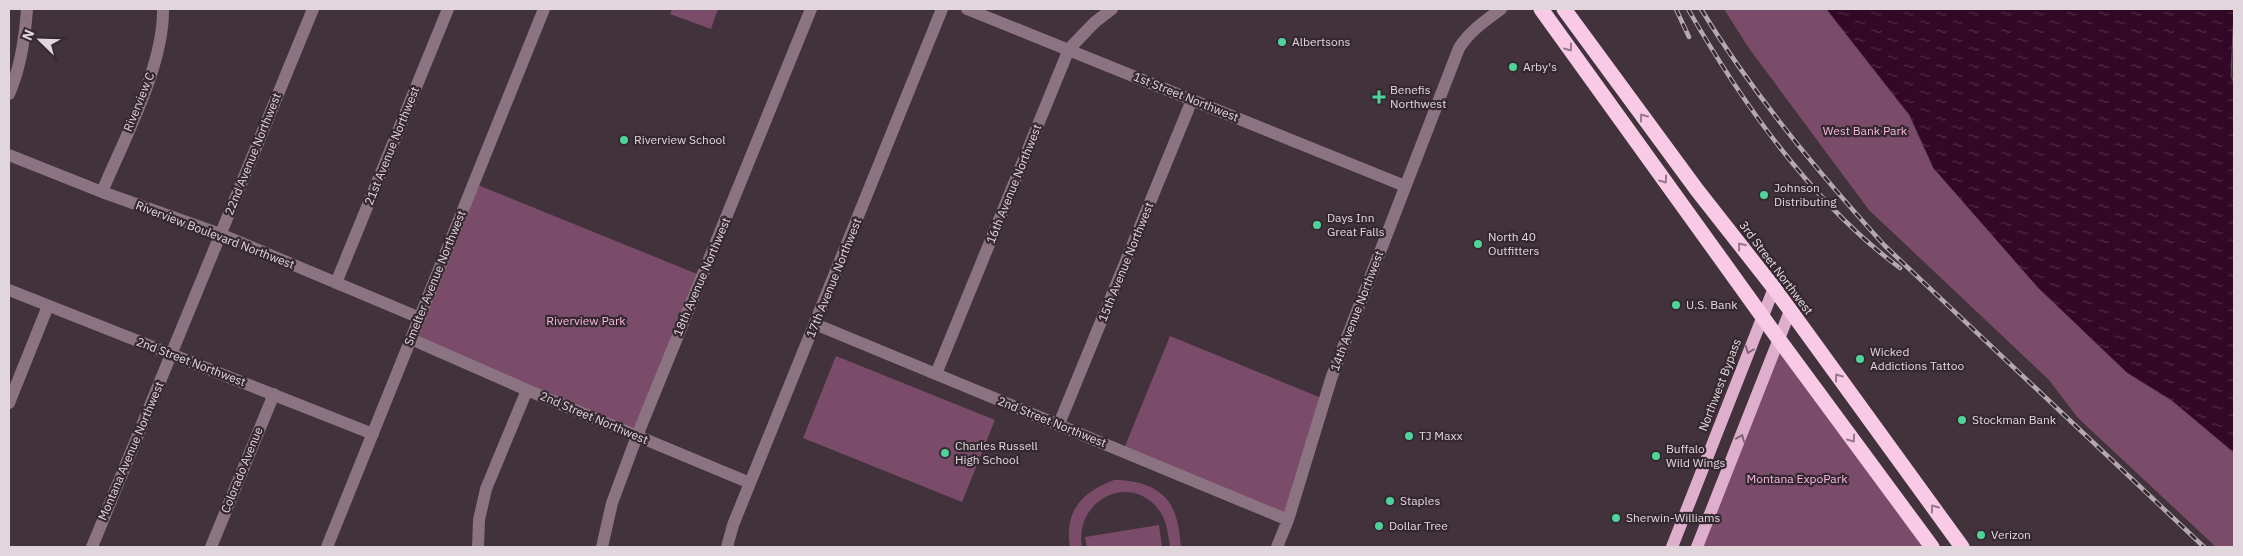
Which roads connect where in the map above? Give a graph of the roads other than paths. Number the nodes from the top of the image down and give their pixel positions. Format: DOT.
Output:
graph roads {
  1 [pos="28,9"];
  2 [pos="163,9"];
  3 [pos="313,9"];
  4 [pos="448,9"];
  5 [pos="544,9"];
  6 [pos="811,9"];
  7 [pos="942,9"];
  8 [pos="967,9"];
  9 [pos="1112,9"];
  10 [pos="1501,9"];
  11 [pos="1541,9"];
  12 [pos="1564,9"];
  13 [pos="1069,49"];
  14 [pos="9,94"];
  15 [pos="1192,100"];
  16 [pos="9,155"];
  17 [pos="1405,186"];
  18 [pos="102,192"];
  19 [pos="220,234"];
  20 [pos="336,283"];
  21 [pos="1774,288"];
  22 [pos="9,290"];
  23 [pos="48,306"];
  24 [pos="1790,311"];
  25 [pos="1762,315"];
  26 [pos="420,318"];
  27 [pos="815,324"];
  28 [pos="411,339"];
  29 [pos="1780,341"];
  30 [pos="171,356"];
  31 [pos="936,374"];
  32 [pos="527,390"];
  33 [pos="274,394"];
  34 [pos="9,403"];
  35 [pos="1059,424"];
  36 [pos="373,434"];
  37 [pos="637,436"];
  38 [pos="750,483"];
  39 [pos="1288,520"];
  40 [pos="92,547"];
  41 [pos="211,547"];
  42 [pos="327,547"];
  43 [pos="478,547"];
  44 [pos="602,547"];
  45 [pos="727,547"];
  46 [pos="1277,547"];
  47 [pos="1672,547"];
  48 [pos="1697,547"];
  49 [pos="1932,547"];
  50 [pos="1962,547"];
  1 -- 14 [label="street"];
  2 -- 18 [label="street, Riverview C"];
  3 -- 19 [label="street, 22nd Avenue Northwest"];
  4 -- 20 [label="street, 21st Avenue Northwest"];
  5 -- 26 [label="street, Smelter Avenue Northwest"];
  6 -- 37 [label="street, 18th Avenue Northwest"];
  7 -- 27 [label="street, 17th Avenue Northwest"];
  8 -- 13 [label="street, 1st Street Northwest"];
  9 -- 13 [label="street, 16th Avenue Northwest"];
  10 -- 17 [label="street, 14th Avenue Northwest"];
  11 -- 25 [label="highway, one-way"];
  21 -- 12 [label="highway, 3rd Street Northwest, one-way"];
  13 -- 15 [label="street, 1st Street Northwest"];
  13 -- 31 [label="street, 16th Avenue Northwest"];
  15 -- 17 [label="street, 1st Street Northwest"];
  15 -- 35 [label="street, 15th Avenue Northwest"];
  16 -- 18 [label="street, Riverview Boulevard Northwest"];
  17 -- 39 [label="street, 14th Avenue Northwest"];
  18 -- 19 [label="street, Riverview Boulevard Northwest"];
  19 -- 20 [label="street, Riverview Boulevard Northwest"];
  19 -- 30 [label="street, 22nd Avenue Northwest"];
  20 -- 26 [label="street, Riverview Boulevard Northwest"];
  21 -- 24 [label="highway, 3rd Street Northwest"];
  21 -- 25 [label="main road, Northwest Bypass"];
  22 -- 23 [label="street, 2nd Street Northwest"];
  23 -- 30 [label="street, 2nd Street Northwest"];
  23 -- 34 [label="street"];
  24 -- 29 [label="main road"];
  50 -- 24 [label="highway, 3rd Street Northwest, one-way"];
  25 -- 29 [label="highway"];
  25 -- 47 [label="main road, Northwest Bypass, one-way"];
  26 -- 28 [label="street, Smelter Avenue Northwest"];
  27 -- 31 [label="street, 2nd Street Northwest"];
  27 -- 38 [label="street, 17th Avenue Northwest"];
  28 -- 32 [label="street, 2nd Street Northwest"];
  28 -- 36 [label="street, Smelter Avenue Northwest"];
  48 -- 29 [label="main road, one-way"];
  29 -- 49 [label="highway, one-way"];
  30 -- 33 [label="street, 2nd Street Northwest"];
  30 -- 40 [label="street, Montana Avenue Northwest"];
  31 -- 35 [label="street, 2nd Street Northwest"];
  32 -- 37 [label="street, 2nd Street Northwest"];
  32 -- 43 [label="street"];
  33 -- 36 [label="street, 2nd Street Northwest"];
  33 -- 41 [label="street, Colorado Avenue"];
  35 -- 39 [label="street, 2nd Street Northwest"];
  36 -- 42 [label="street, Smelter Avenue Northwest"];
  37 -- 38 [label="street, 2nd Street Northwest"];
  37 -- 44 [label="street, 18th Avenue Northwest"];
  38 -- 45 [label="street, 17th Avenue Northwest"];
  39 -- 46 [label="street, 14th Avenue Northwest"];
}
